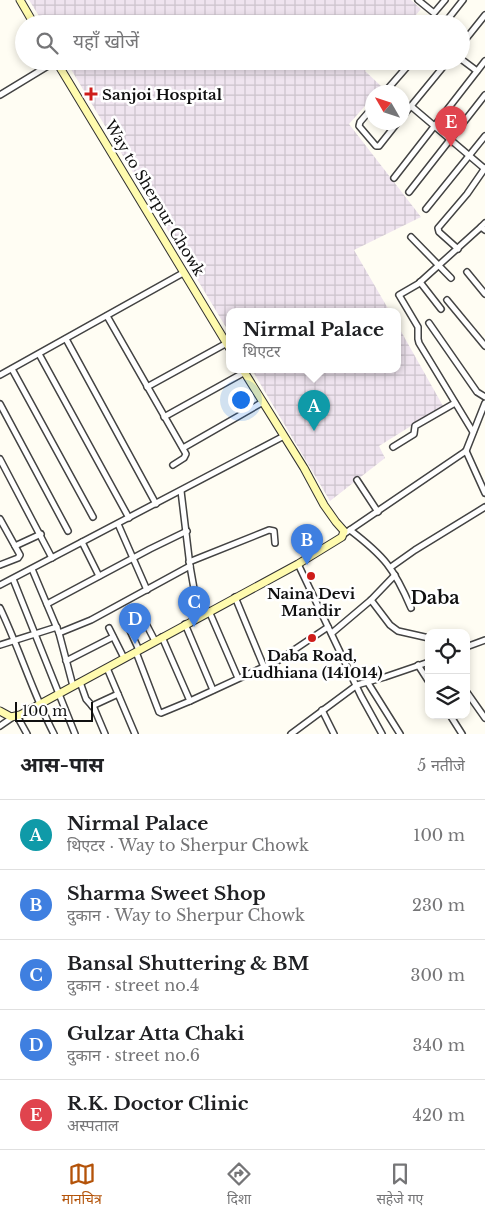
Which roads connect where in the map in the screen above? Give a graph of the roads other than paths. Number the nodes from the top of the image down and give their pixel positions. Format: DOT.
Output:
graph roads {
  1 [pos="20,0"];
  2 [pos="418,0"];
  3 [pos="445,0"];
  4 [pos="463,0"];
  5 [pos="425,2"];
  6 [pos="29,15"];
  7 [pos="451,15"];
  8 [pos="485,15"];
  9 [pos="470,34"];
  10 [pos="485,61"];
  11 [pos="470,66"];
  12 [pos="41,70"];
  13 [pos="61,70"];
  14 [pos="404,70"];
  15 [pos="441,70"];
  16 [pos="477,71"];
  17 [pos="391,85"];
  18 [pos="0,95"];
  19 [pos="485,95"];
  20 [pos="412,107"];
  21 [pos="365,116"];
  22 [pos="434,126"];
  23 [pos="391,130"];
  24 [pos="485,136"];
  25 [pos="450,138"];
  26 [pos="470,155"];
  27 [pos="485,169"];
  28 [pos="394,178"];
  29 [pos="409,192"];
  30 [pos="426,209"];
  31 [pos="484,227"];
  32 [pos="411,237"];
  33 [pos="458,249"];
  34 [pos="438,266"];
  35 [pos="467,272"];
  36 [pos="183,273"];
  37 [pos="451,278"];
  38 [pos="420,282"];
  39 [pos="485,294"];
  40 [pos="447,300"];
  41 [pos="441,309"];
  42 [pos="106,316"];
  43 [pos="429,323"];
  44 [pos="66,339"];
  45 [pos="226,343"];
  46 [pos="485,346"];
  47 [pos="226,347"];
  48 [pos="39,354"];
  49 [pos="12,369"];
  50 [pos="241,373"];
  51 [pos="245,373"];
  52 [pos="0,376"];
  53 [pos="147,387"];
  54 [pos="485,397"];
  55 [pos="263,402"];
  56 [pos="455,403"];
  57 [pos="485,403"];
  58 [pos="0,404"];
  59 [pos="164,417"];
  60 [pos="473,432"];
  61 [pos="284,436"];
  62 [pos="393,447"];
  63 [pos="183,448"];
  64 [pos="466,451"];
  65 [pos="0,459"];
  66 [pos="173,465"];
  67 [pos="357,480"];
  68 [pos="181,491"];
  69 [pos="485,493"];
  70 [pos="156,504"];
  71 [pos="485,507"];
  72 [pos="378,512"];
  73 [pos="93,517"];
  74 [pos="129,518"];
  75 [pos="0,519"];
  76 [pos="118,524"];
  77 [pos="68,531"];
  78 [pos="187,531"];
  79 [pos="347,532"];
  80 [pos="41,534"];
  81 [pos="82,542"];
  82 [pos="276,543"];
  83 [pos="15,546"];
  84 [pos="52,558"];
  85 [pos="133,558"];
  86 [pos="190,564"];
  87 [pos="298,564"];
  88 [pos="0,565"];
  89 [pos="391,567"];
  90 [pos="32,569"];
  91 [pos="395,575"];
  92 [pos="99,576"];
  93 [pos="13,579"];
  94 [pos="0,585"];
  95 [pos="147,590"];
  96 [pos="235,597"];
  97 [pos="371,600"];
  98 [pos="47,604"];
  99 [pos="0,608"];
  100 [pos="411,608"];
  101 [pos="209,611"];
  102 [pos="142,616"];
  103 [pos="199,617"];
  104 [pos="126,622"];
  105 [pos="185,624"];
  106 [pos="328,627"];
  107 [pos="109,628"];
  108 [pos="58,630"];
  109 [pos="332,633"];
  110 [pos="36,635"];
  111 [pos="113,637"];
  112 [pos="162,637"];
  113 [pos="425,637"];
  114 [pos="15,640"];
  115 [pos="485,640"];
  116 [pos="155,642"];
  117 [pos="0,645"];
  118 [pos="470,646"];
  119 [pos="138,651"];
  120 [pos="124,658"];
  121 [pos="66,661"];
  122 [pos="425,663"];
  123 [pos="418,666"];
  124 [pos="264,667"];
  125 [pos="107,668"];
  126 [pos="425,676"];
  127 [pos="238,678"];
  128 [pos="368,683"];
  129 [pos="76,684"];
  130 [pos="357,685"];
  131 [pos="213,690"];
  132 [pos="58,694"];
  133 [pos="118,694"];
  134 [pos="470,697"];
  135 [pos="190,701"];
  136 [pos="38,704"];
  137 [pos="92,706"];
  138 [pos="322,710"];
  139 [pos="0,711"];
  140 [pos="15,716"];
  141 [pos="485,718"];
  142 [pos="453,719"];
  143 [pos="0,726"];
  144 [pos="294,733"];
  145 [pos="27,734"];
  146 [pos="54,734"];
  147 [pos="75,734"];
  148 [pos="105,734"];
  149 [pos="135,734"];
  150 [pos="334,734"];
  151 [pos="382,734"];
  152 [pos="400,734"];
  153 [pos="462,734"];
  1 -- 6 [label="street"];
  2 -- 5 [label="street"];
  3 -- 5 [label="street"];
  4 -- 7 [label="street"];
  8 -- 9 [label="street"];
  10 -- 16 [label="street"];
  11 -- 16 [label="street"];
  12 -- 18 [label="street"];
  13 -- 36 [label="street, Way to Sherpur Chowk"];
  14 -- 17 [label="street"];
  15 -- 20 [label="street"];
  16 -- 22 [label="street"];
  19 -- 25 [label="street"];
  20 -- 22 [label="street"];
  21 -- 23 [label="street"];
  22 -- 25 [label="street"];
  22 -- 28 [label="street"];
  24 -- 26 [label="street"];
  25 -- 26 [label="street"];
  25 -- 29 [label="street"];
  26 -- 27 [label="street"];
  26 -- 30 [label="street"];
  27 -- 33 [label="street"];
  31 -- 33 [label="street"];
  32 -- 34 [label="street"];
  33 -- 34 [label="street"];
  34 -- 37 [label="street"];
  34 -- 38 [label="street"];
  35 -- 39 [label="street"];
  36 -- 42 [label="street"];
  36 -- 45 [label="street, Way to Sherpur Chowk"];
  38 -- 41 [label="street"];
  38 -- 56 [label="street"];
  40 -- 46 [label="street"];
  42 -- 44 [label="street"];
  42 -- 53 [label="street"];
  43 -- 54 [label="street"];
  44 -- 48 [label="street"];
  44 -- 70 [label="street"];
  47 -- 53 [label="street"];
  48 -- 49 [label="street"];
  48 -- 74 [label="street"];
  49 -- 52 [label="street"];
  49 -- 73 [label="street"];
  50 -- 59 [label="street"];
  51 -- 55 [label="street"];
  53 -- 59 [label="street"];
  55 -- 61 [label="street"];
  55 -- 63 [label="street"];
  56 -- 60 [label="street"];
  56 -- 62 [label="street"];
  57 -- 60 [label="street"];
  58 -- 77 [label="street"];
  59 -- 63 [label="street"];
  60 -- 64 [label="street"];
  61 -- 68 [label="street"];
  61 -- 79 [label="street"];
  63 -- 66 [label="street"];
  64 -- 69 [label="street"];
  64 -- 72 [label="street"];
  65 -- 80 [label="street"];
  67 -- 72 [label="street"];
  68 -- 70 [label="street"];
  68 -- 78 [label="street"];
  70 -- 74 [label="street"];
  71 -- 89 [label="street"];
  72 -- 79 [label="street"];
  74 -- 76 [label="street"];
  75 -- 83 [label="street"];
  76 -- 81 [label="street"];
  76 -- 85 [label="street"];
  78 -- 85 [label="street"];
  78 -- 86 [label="street"];
  79 -- 87 [label="street"];
  79 -- 89 [label="street"];
  80 -- 83 [label="street"];
  80 -- 84 [label="street"];
  81 -- 84 [label="street"];
  81 -- 92 [label="street"];
  82 -- 86 [label="street"];
  83 -- 88 [label="street"];
  84 -- 90 [label="street"];
  85 -- 92 [label="street"];
  85 -- 95 [label="street"];
  86 -- 95 [label="street"];
  86 -- 103 [label="street"];
  87 -- 96 [label="street"];
  87 -- 106 [label="street"];
  89 -- 91 [label="street"];
  90 -- 93 [label="street"];
  90 -- 98 [label="street"];
  91 -- 97 [label="street"];
  91 -- 100 [label="street"];
  92 -- 98 [label="street"];
  93 -- 94 [label="street"];
  93 -- 110 [label="street"];
  95 -- 108 [label="street"];
  96 -- 101 [label="street"];
  96 -- 124 [label="street"];
  97 -- 109 [label="street"];
  97 -- 113 [label="street"];
  98 -- 108 [label="street"];
  99 -- 114 [label="street"];
  101 -- 103 [label="street"];
  101 -- 127 [label="street"];
  102 -- 116 [label="street"];
  103 -- 105 [label="street"];
  104 -- 119 [label="street"];
  105 -- 112 [label="street"];
  105 -- 131 [label="street"];
  106 -- 109 [label="street"];
  106 -- 124 [label="street"];
  107 -- 111 [label="street"];
  108 -- 110 [label="street"];
  108 -- 121 [label="street"];
  109 -- 130 [label="street"];
  110 -- 114 [label="street"];
  110 -- 132 [label="street"];
  111 -- 120 [label="street"];
  111 -- 121 [label="street"];
  112 -- 116 [label="street"];
  112 -- 135 [label="street"];
  114 -- 117 [label="street"];
  114 -- 136 [label="street"];
  115 -- 118 [label="street"];
  116 -- 119 [label="street"];
  119 -- 120 [label="street"];
  119 -- 135 [label="street"];
  120 -- 125 [label="street"];
  121 -- 129 [label="street"];
  122 -- 123 [label="street"];
  123 -- 126 [label="street"];
  123 -- 128 [label="street"];
  124 -- 127 [label="street"];
  125 -- 129 [label="street"];
  125 -- 133 [label="street"];
  127 -- 131 [label="street"];
  128 -- 130 [label="street"];
  128 -- 152 [label="street"];
  129 -- 132 [label="street"];
  129 -- 137 [label="street"];
  130 -- 138 [label="street"];
  130 -- 151 [label="street"];
  131 -- 135 [label="street"];
  132 -- 136 [label="street"];
  132 -- 147 [label="street"];
  133 -- 137 [label="street"];
  133 -- 149 [label="street"];
  134 -- 141 [label="street"];
  136 -- 140 [label="street"];
  136 -- 146 [label="street"];
  137 -- 148 [label="street"];
  138 -- 144 [label="street"];
  138 -- 150 [label="street"];
  139 -- 140 [label="street"];
  140 -- 143 [label="street"];
  140 -- 145 [label="street"];
  142 -- 153 [label="street"];
}
